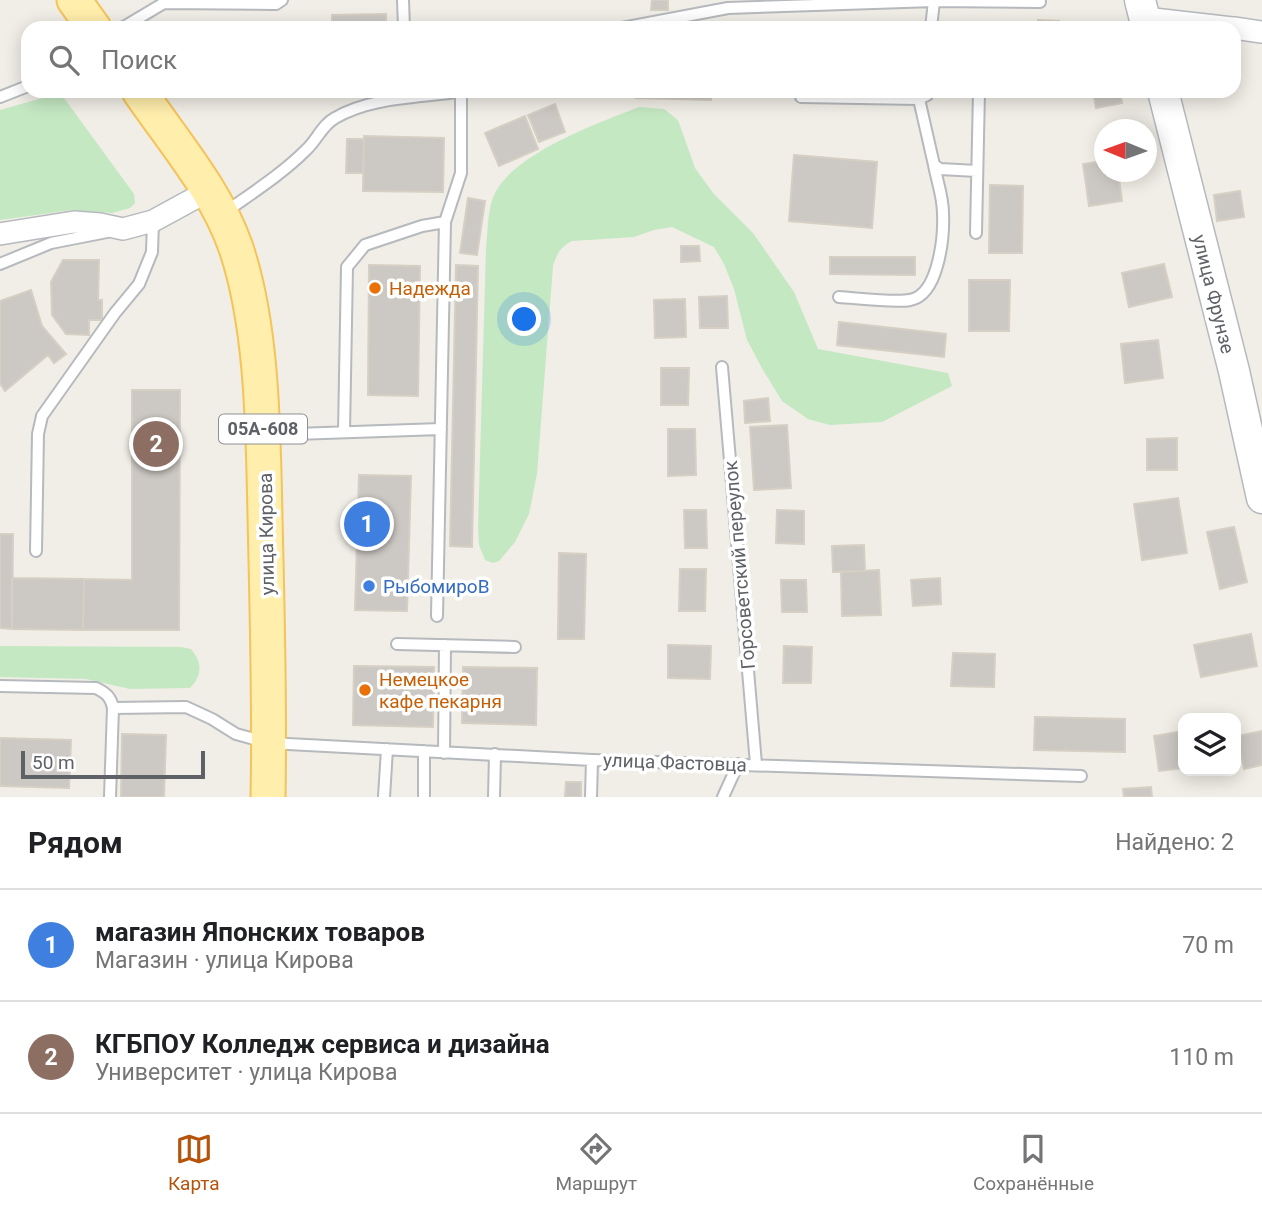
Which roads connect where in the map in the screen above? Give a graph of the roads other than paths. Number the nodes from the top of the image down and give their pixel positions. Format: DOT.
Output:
graph roads {
  1 [pos="74,0"];
  2 [pos="282,0"];
  3 [pos="403,0"];
  4 [pos="164,1"];
  5 [pos="934,1"];
  6 [pos="960,1"];
  7 [pos="1040,2"];
  8 [pos="701,6"];
  9 [pos="1144,15"];
  10 [pos="89,21"];
  11 [pos="133,21"];
  12 [pos="404,21"];
  13 [pos="647,21"];
  14 [pos="932,21"];
  15 [pos="1185,21"];
  16 [pos="1241,29"];
  17 [pos="1262,32"];
  18 [pos="21,89"];
  19 [pos="0,97"];
  20 [pos="144,98"];
  21 [pos="390,98"];
  22 [pos="462,98"];
  23 [pos="923,98"];
  24 [pos="979,98"];
  25 [pos="1165,98"];
  26 [pos="934,165"];
  27 [pos="977,171"];
  28 [pos="215,203"];
  29 [pos="153,221"];
  30 [pos="445,222"];
  31 [pos="124,229"];
  32 [pos="976,233"];
  33 [pos="0,234"];
  34 [pos="0,264"];
  35 [pos="838,297"];
  36 [pos="722,367"];
  37 [pos="441,429"];
  38 [pos="344,432"];
  39 [pos="263,435"];
  40 [pos="1262,498"];
  41 [pos="36,551"];
  42 [pos="437,615"];
  43 [pos="397,644"];
  44 [pos="445,645"];
  45 [pos="515,647"];
  46 [pos="0,686"];
  47 [pos="113,708"];
  48 [pos="269,743"];
  49 [pos="387,749"];
  50 [pos="425,751"];
  51 [pos="444,752"];
  52 [pos="495,754"];
  53 [pos="592,760"];
  54 [pos="738,764"];
  55 [pos="756,764"];
  56 [pos="1081,776"];
  57 [pos="110,797"];
  58 [pos="268,797"];
  59 [pos="384,797"];
  60 [pos="424,797"];
  61 [pos="494,797"];
  62 [pos="591,797"];
  63 [pos="723,797"];
  1 -- 10 [label="main road"];
  2 -- 4 [label="lane"];
  3 -- 12 [label="lane"];
  4 -- 11 [label="lane"];
  5 -- 6 [label="lane"];
  5 -- 8 [label="lane"];
  5 -- 14 [label="lane"];
  6 -- 7 [label="lane"];
  8 -- 13 [label="lane"];
  9 -- 15 [label="street"];
  16 -- 17 [label="street"];
  18 -- 19 [label="lane"];
  20 -- 28 [label="main road, улица Кирова / 05А-608"];
  21 -- 28 [label="lane"];
  22 -- 30 [label="lane"];
  23 -- 26 [label="lane"];
  24 -- 27 [label="lane"];
  25 -- 40 [label="main road, улица Фрунзе"];
  26 -- 27 [label="lane"];
  26 -- 35 [label="lane"];
  27 -- 32 [label="lane"];
  28 -- 29 [label="street"];
  28 -- 39 [label="main road, улица Кирова / 05А-608"];
  29 -- 31 [label="street"];
  29 -- 41 [label="lane"];
  30 -- 37 [label="lane"];
  30 -- 38 [label="lane"];
  31 -- 33 [label="street"];
  31 -- 34 [label="lane"];
  36 -- 55 [label="lane, Горсоветский переулок"];
  37 -- 38 [label="lane"];
  37 -- 42 [label="lane"];
  38 -- 39 [label="lane"];
  39 -- 48 [label="main road, улица Кирова / 05А-608"];
  43 -- 44 [label="lane"];
  44 -- 45 [label="lane"];
  44 -- 51 [label="lane"];
  46 -- 47 [label="lane"];
  47 -- 48 [label="lane, улица Фастовца"];
  47 -- 57 [label="lane"];
  48 -- 49 [label="lane, улица Фастовца"];
  48 -- 58 [label="main road, улица Кирова / 05А-608"];
  49 -- 50 [label="lane, улица Фастовца"];
  49 -- 59 [label="lane"];
  50 -- 51 [label="lane, улица Фастовца"];
  50 -- 60 [label="lane"];
  51 -- 52 [label="lane, улица Фастовца"];
  52 -- 53 [label="lane, улица Фастовца"];
  52 -- 61 [label="lane"];
  53 -- 54 [label="lane, улица Фастовца"];
  53 -- 62 [label="lane"];
  54 -- 55 [label="lane, улица Фастовца"];
  54 -- 63 [label="lane"];
  55 -- 56 [label="lane, улица Фастовца"];
}
